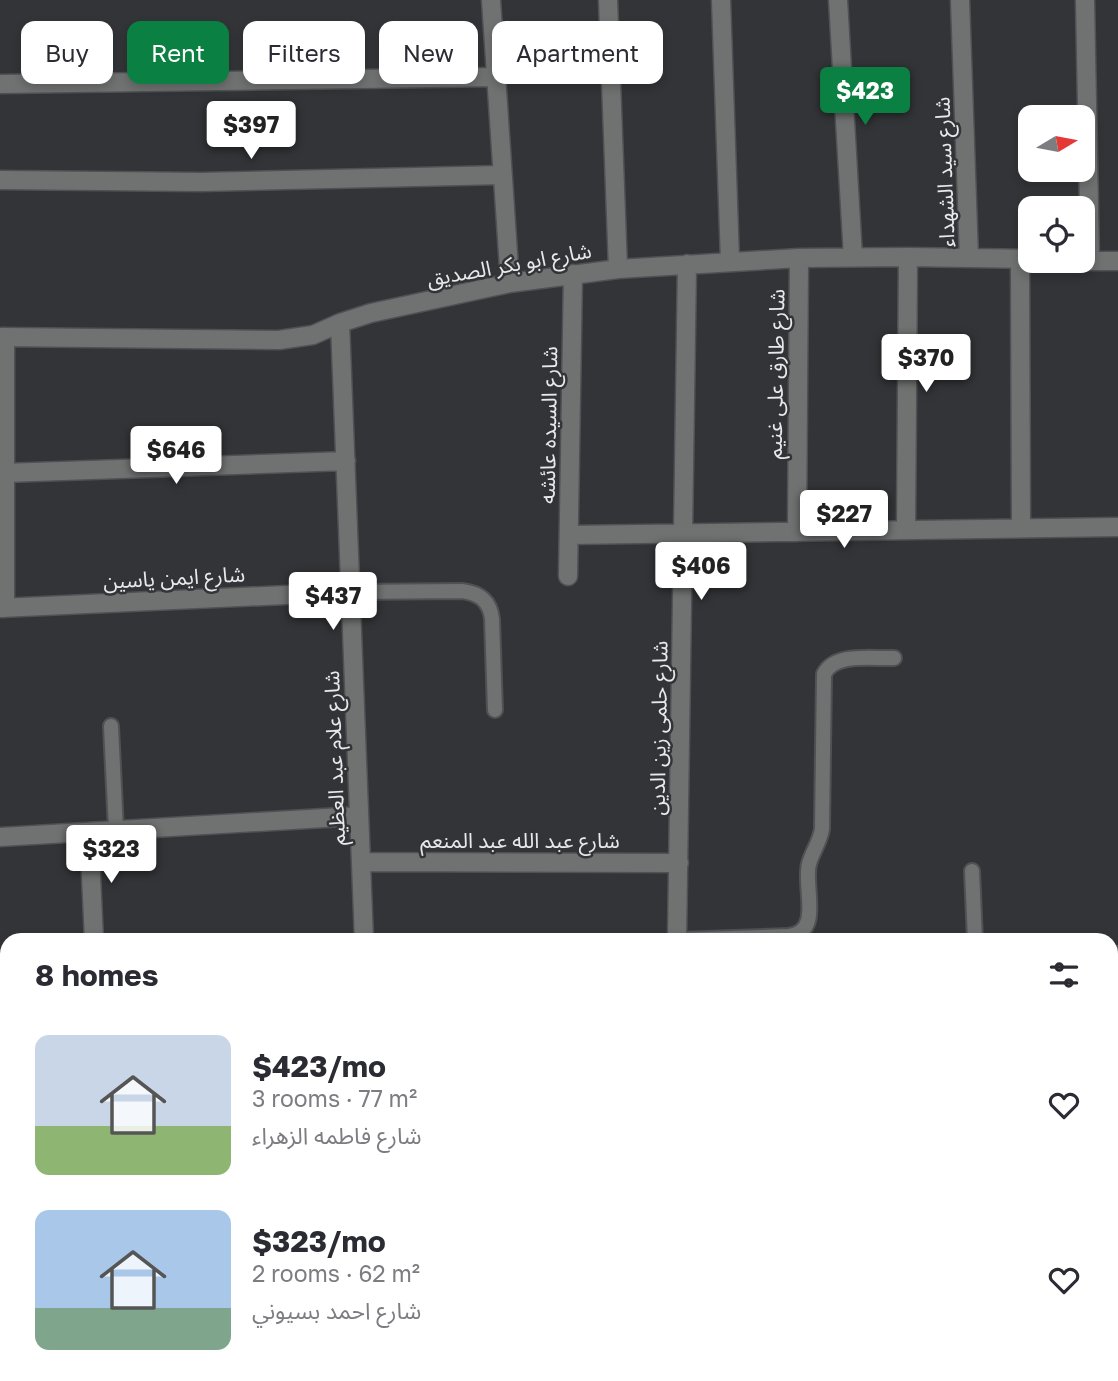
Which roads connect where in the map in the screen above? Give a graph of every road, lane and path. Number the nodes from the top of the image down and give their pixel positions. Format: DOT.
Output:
graph roads {
  1 [pos="491,0"];
  2 [pos="608,0"];
  3 [pos="721,0"];
  4 [pos="838,0"];
  5 [pos="960,0"];
  6 [pos="1085,0"];
  7 [pos="492,21"];
  8 [pos="492,77"];
  9 [pos="0,84"];
  10 [pos="496,84"];
  11 [pos="502,175"];
  12 [pos="0,180"];
  13 [pos="1087,196"];
  14 [pos="853,257"];
  15 [pos="908,257"];
  16 [pos="799,258"];
  17 [pos="969,258"];
  18 [pos="1018,259"];
  19 [pos="730,261"];
  20 [pos="1095,261"];
  21 [pos="1118,261"];
  22 [pos="687,264"];
  23 [pos="618,269"];
  24 [pos="1026,273"];
  25 [pos="573,274"];
  26 [pos="510,283"];
  27 [pos="340,323"];
  28 [pos="2,337"];
  29 [pos="346,461"];
  30 [pos="5,473"];
  31 [pos="1118,527"];
  32 [pos="1021,528"];
  33 [pos="906,530"];
  34 [pos="797,532"];
  35 [pos="683,534"];
  36 [pos="569,535"];
  37 [pos="568,576"];
  38 [pos="351,592"];
  39 [pos="3,608"];
  40 [pos="894,658"];
  41 [pos="495,710"];
  42 [pos="111,726"];
  43 [pos="359,816"];
  44 [pos="116,831"];
  45 [pos="89,832"];
  46 [pos="0,837"];
  47 [pos="361,862"];
  48 [pos="679,863"];
  49 [pos="972,871"];
  50 [pos="94,933"];
  51 [pos="364,933"];
  52 [pos="677,933"];
  53 [pos="798,933"];
  54 [pos="975,933"];
  1 -- 7 [label="street"];
  2 -- 23 [label="street"];
  3 -- 19 [label="street"];
  4 -- 14 [label="street"];
  5 -- 17 [label="street, شارع سيد الشهداء"];
  6 -- 13 [label="street"];
  8 -- 9 [label="street"];
  10 -- 11 [label="street"];
  11 -- 12 [label="street"];
  11 -- 26 [label="street"];
  14 -- 15 [label="street, شارع ابو بكر الصديق"];
  14 -- 16 [label="street, شارع ابو بكر الصديق"];
  15 -- 17 [label="street, شارع ابو بكر الصديق"];
  15 -- 33 [label="street"];
  16 -- 19 [label="street, شارع ابو بكر الصديق"];
  16 -- 34 [label="street, شارع طارق على غنيم"];
  17 -- 18 [label="street, شارع ابو بكر الصديق"];
  19 -- 22 [label="street, شارع ابو بكر الصديق"];
  20 -- 21 [label="street"];
  22 -- 23 [label="street, شارع ابو بكر الصديق"];
  22 -- 35 [label="street, شارع حلمى زين الدين"];
  23 -- 25 [label="street, شارع ابو بكر الصديق"];
  24 -- 32 [label="street"];
  25 -- 26 [label="street, شارع ابو بكر الصديق"];
  25 -- 36 [label="street, شارع السيده عائشه"];
  26 -- 27 [label="street, شارع ابو بكر الصديق"];
  27 -- 28 [label="street, شارع ابو بكر الصديق"];
  27 -- 29 [label="street, شارع علام عبد العظيم"];
  28 -- 30 [label="street"];
  29 -- 30 [label="street"];
  29 -- 38 [label="street, شارع علام عبد العظيم"];
  30 -- 39 [label="street"];
  31 -- 32 [label="street"];
  32 -- 33 [label="street"];
  33 -- 34 [label="street"];
  34 -- 35 [label="street"];
  35 -- 36 [label="street"];
  35 -- 48 [label="street, شارع حلمى زين الدين"];
  36 -- 37 [label="street, شارع السيده عائشه"];
  38 -- 39 [label="street, شارع ايمن ياسين"];
  38 -- 41 [label="lane"];
  38 -- 43 [label="street, شارع علام عبد العظيم"];
  40 -- 53 [label="lane"];
  42 -- 44 [label="lane"];
  43 -- 44 [label="street"];
  43 -- 47 [label="street, شارع علام عبد العظيم"];
  44 -- 45 [label="street"];
  45 -- 46 [label="street"];
  45 -- 50 [label="street"];
  47 -- 48 [label="street, شارع عبد الله عبد المنعم"];
  47 -- 51 [label="street, شارع علام عبد العظيم"];
  48 -- 52 [label="street, شارع حلمى زين الدين"];
  49 -- 54 [label="lane"];
}
